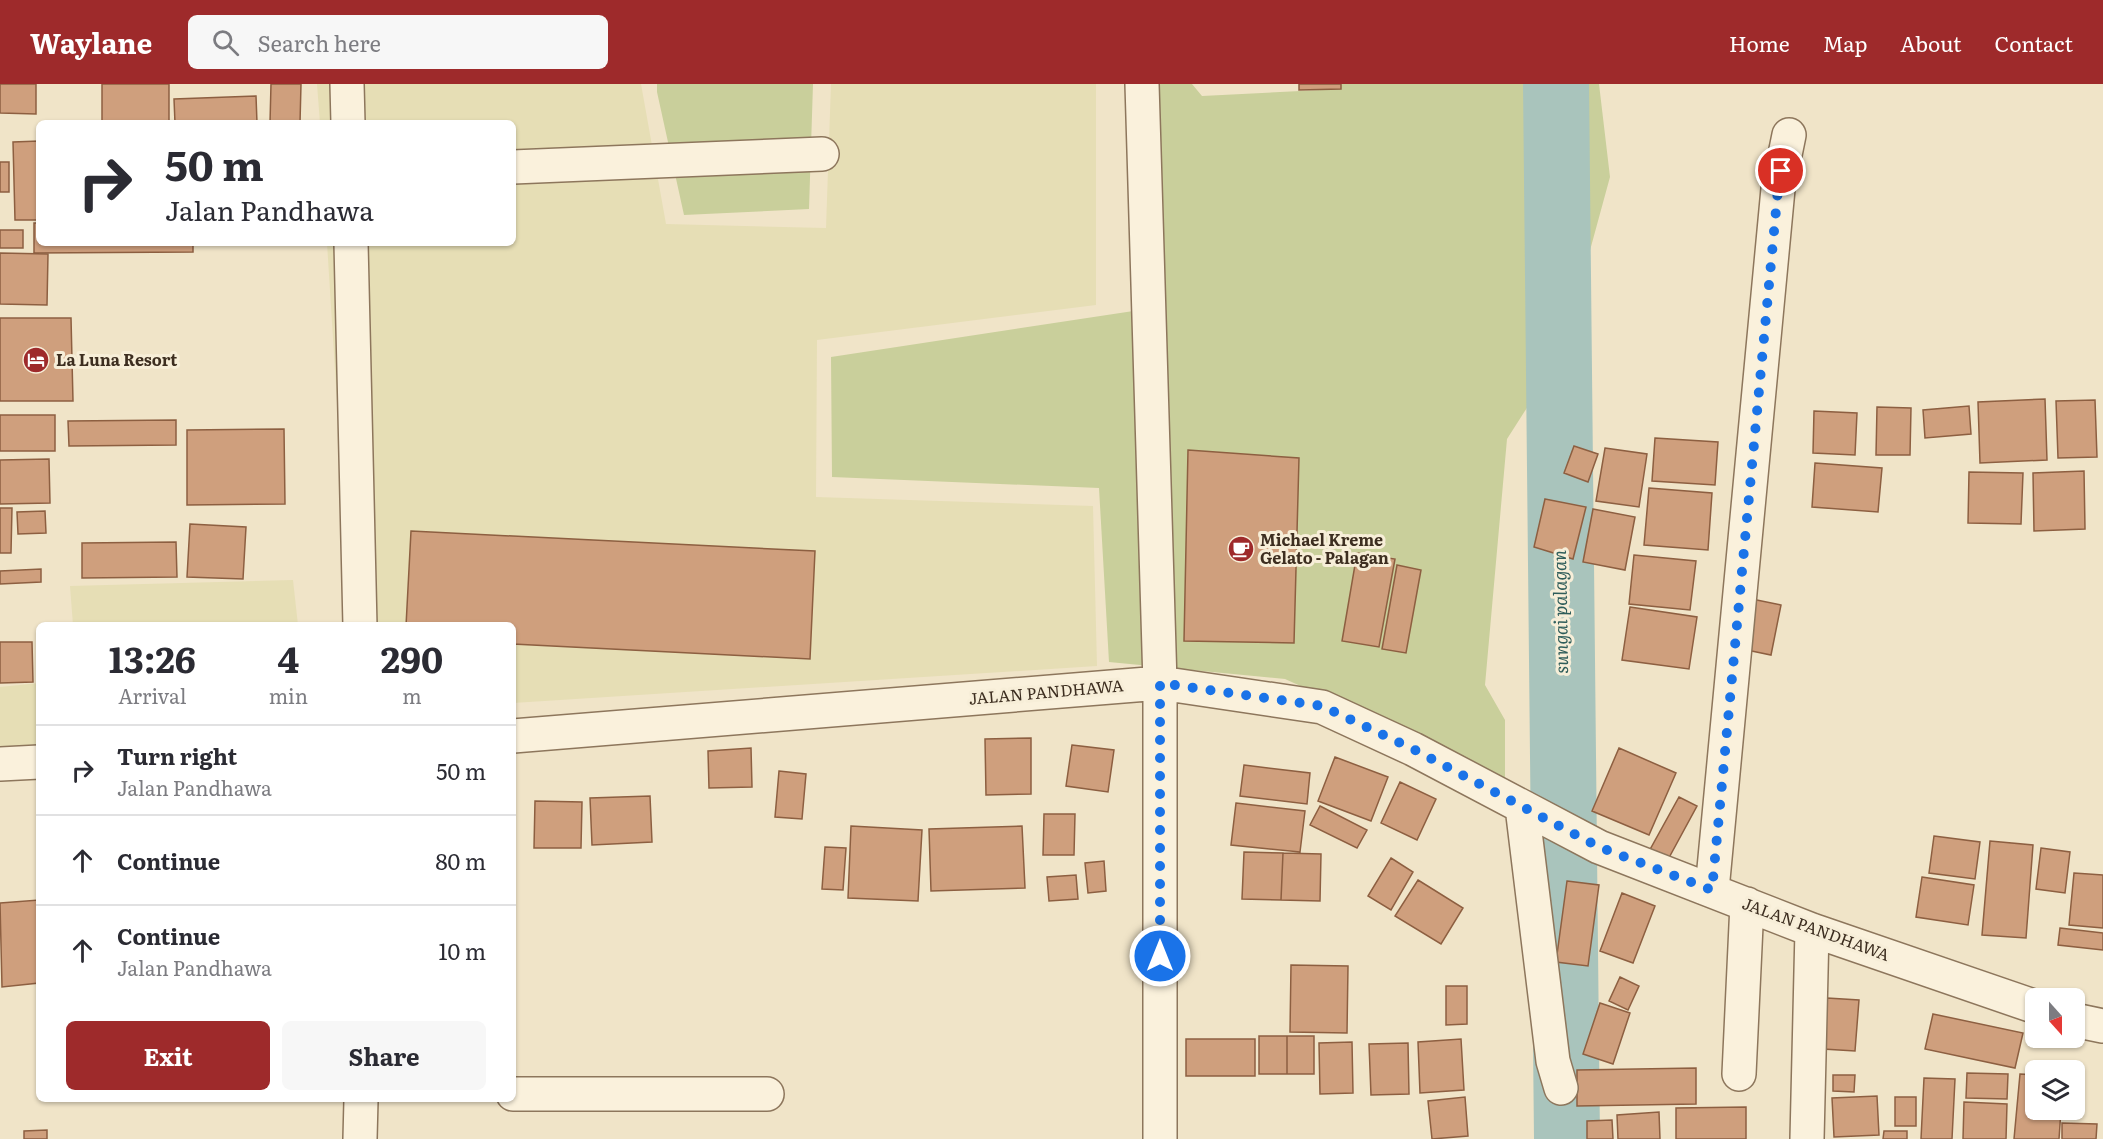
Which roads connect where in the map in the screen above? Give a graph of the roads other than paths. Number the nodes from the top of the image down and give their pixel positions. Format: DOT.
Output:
graph roads {
  1 [pos="347,84"];
  2 [pos="1142,84"];
  3 [pos="348,120"];
  4 [pos="1789,135"];
  5 [pos="822,154"];
  6 [pos="516,168"];
  7 [pos="351,246"];
  8 [pos="360,622"];
  9 [pos="1160,683"];
  10 [pos="516,736"];
  11 [pos="36,762"];
  12 [pos="0,764"];
  13 [pos="1522,807"];
  14 [pos="1712,890"];
  15 [pos="1747,904"];
  16 [pos="1812,930"];
  17 [pos="2025,1003"];
  18 [pos="2085,1022"];
  19 [pos="2103,1026"];
  20 [pos="1739,1074"];
  21 [pos="1561,1088"];
  22 [pos="516,1094"];
  23 [pos="767,1094"];
  24 [pos="361,1102"];
  25 [pos="360,1139"];
  26 [pos="1160,1139"];
  27 [pos="1807,1139"];
  1 -- 3 [label="street"];
  2 -- 9 [label="street"];
  4 -- 14 [label="street"];
  5 -- 6 [label="street"];
  7 -- 8 [label="street"];
  9 -- 10 [label="street, JALAN PANDHAWA"];
  9 -- 13 [label="street, JALAN PANDHAWA"];
  9 -- 26 [label="street"];
  11 -- 12 [label="street"];
  13 -- 14 [label="street, JALAN PANDHAWA"];
  13 -- 21 [label="street"];
  14 -- 15 [label="street, JALAN PANDHAWA"];
  15 -- 16 [label="street, JALAN PANDHAWA"];
  15 -- 20 [label="street"];
  16 -- 17 [label="street, JALAN PANDHAWA"];
  16 -- 27 [label="street"];
  18 -- 19 [label="street"];
  22 -- 23 [label="street"];
  24 -- 25 [label="street"];
}
